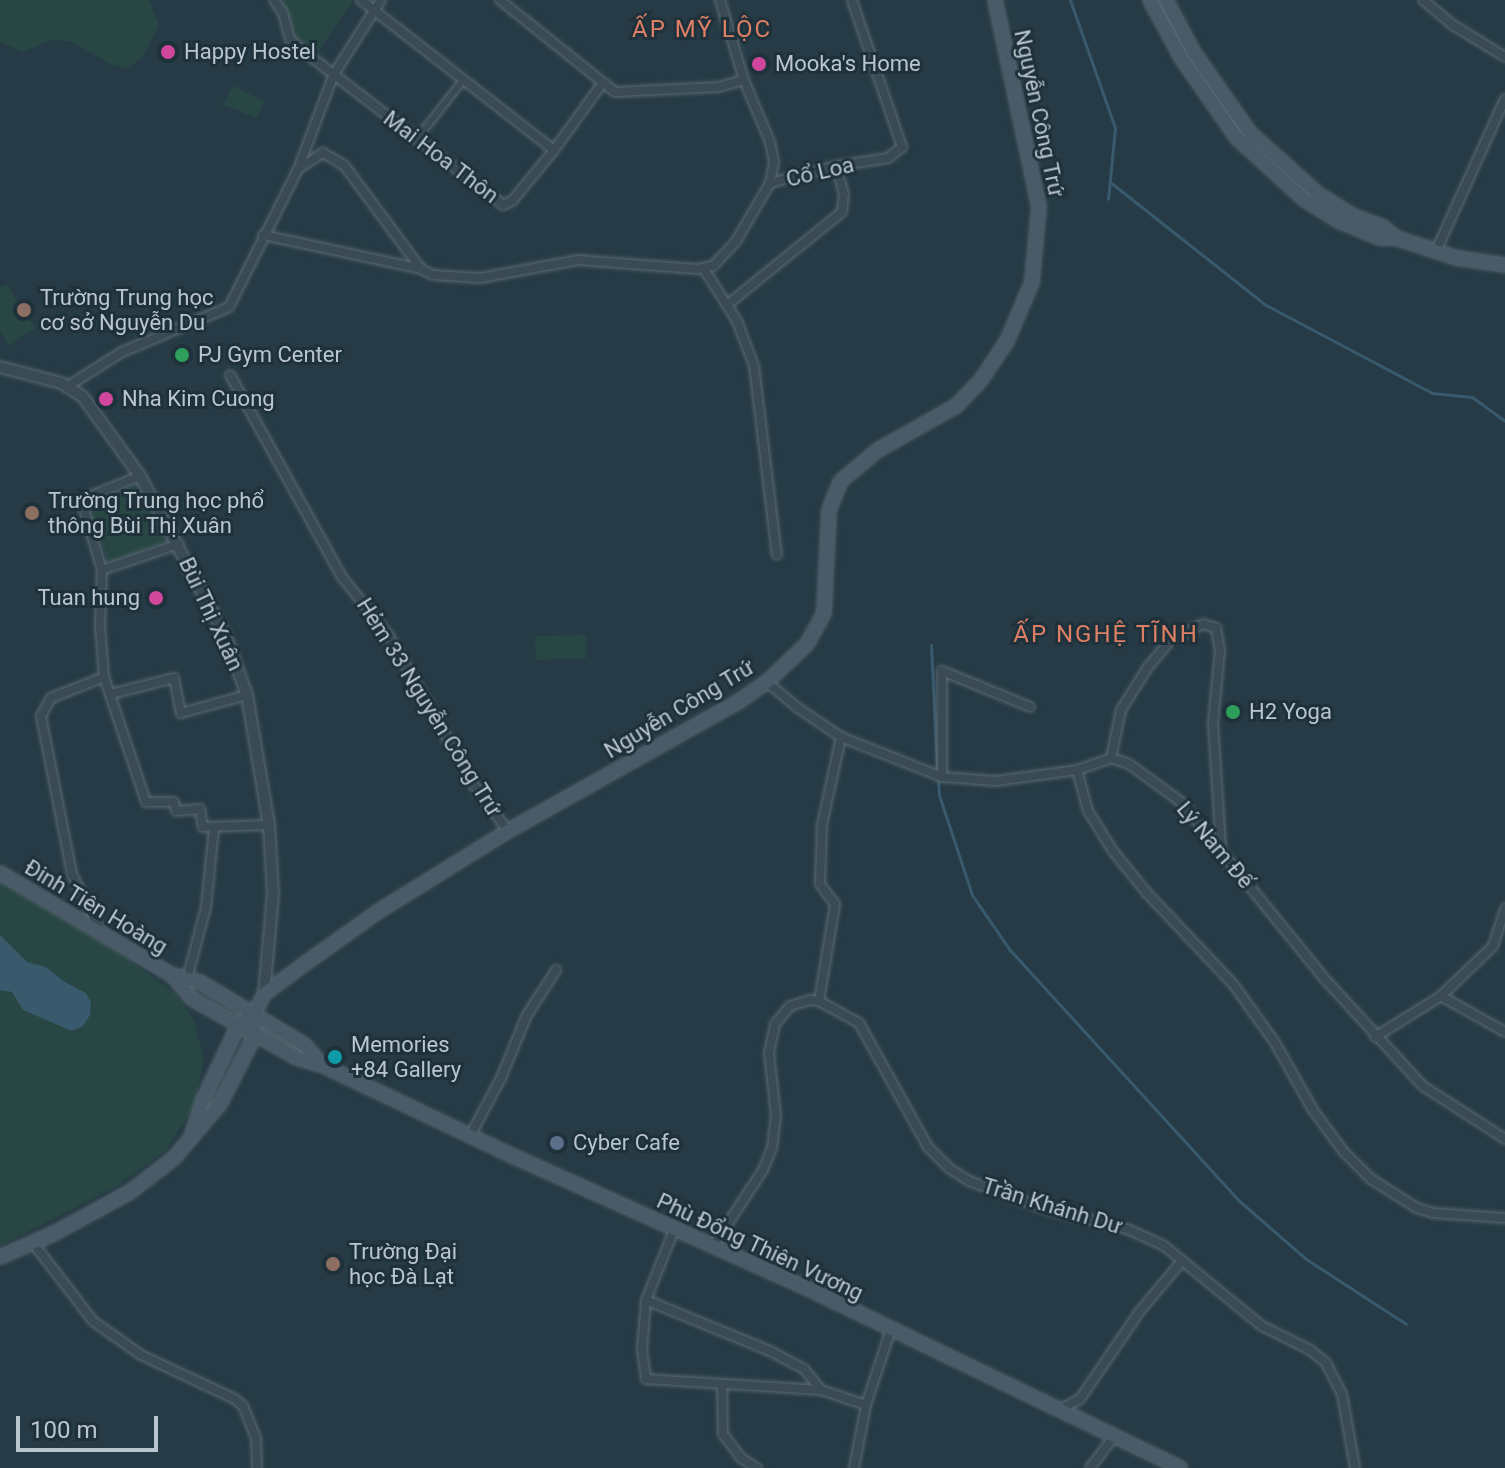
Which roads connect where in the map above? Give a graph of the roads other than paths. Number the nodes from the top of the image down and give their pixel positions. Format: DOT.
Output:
graph roads {
  1 [pos="274,0"];
  2 [pos="361,0"];
  3 [pos="381,0"];
  4 [pos="500,0"];
  5 [pos="720,0"];
  6 [pos="852,0"];
  7 [pos="995,0"];
  8 [pos="1150,0"];
  9 [pos="1166,0"];
  10 [pos="1423,0"];
  11 [pos="373,11"];
  12 [pos="1505,57"];
  13 [pos="334,74"];
  14 [pos="463,80"];
  15 [pos="744,80"];
  16 [pos="602,84"];
  17 [pos="1505,99"];
  18 [pos="416,140"];
  19 [pos="554,150"];
  20 [pos="836,166"];
  21 [pos="298,169"];
  22 [pos="770,183"];
  23 [pos="263,235"];
  24 [pos="1396,238"];
  25 [pos="1436,251"];
  26 [pos="1505,265"];
  27 [pos="421,269"];
  28 [pos="704,269"];
  29 [pos="727,305"];
  30 [pos="0,367"];
  31 [pos="230,375"];
  32 [pos="68,386"];
  33 [pos="140,476"];
  34 [pos="179,544"];
  35 [pos="777,555"];
  36 [pos="102,570"];
  37 [pos="104,677"];
  38 [pos="767,682"];
  39 [pos="111,694"];
  40 [pos="247,695"];
  41 [pos="1030,707"];
  42 [pos="841,737"];
  43 [pos="1111,758"];
  44 [pos="1077,770"];
  45 [pos="942,777"];
  46 [pos="269,825"];
  47 [pos="214,828"];
  48 [pos="508,831"];
  49 [pos="1221,849"];
  50 [pos="0,873"];
  51 [pos="1505,908"];
  52 [pos="1503,926"];
  53 [pos="101,932"];
  54 [pos="556,970"];
  55 [pos="172,975"];
  56 [pos="187,979"];
  57 [pos="264,994"];
  58 [pos="1441,996"];
  59 [pos="819,1001"];
  60 [pos="254,1014"];
  61 [pos="238,1026"];
  62 [pos="1505,1032"];
  63 [pos="255,1035"];
  64 [pos="1375,1037"];
  65 [pos="322,1065"];
  66 [pos="470,1136"];
  67 [pos="1505,1139"];
  68 [pos="189,1141"];
  69 [pos="1505,1218"];
  70 [pos="674,1230"];
  71 [pos="33,1243"];
  72 [pos="713,1246"];
  73 [pos="0,1257"];
  74 [pos="1182,1261"];
  75 [pos="646,1300"];
  76 [pos="891,1329"];
  77 [pos="722,1385"];
  78 [pos="821,1390"];
  79 [pos="866,1405"];
  80 [pos="1061,1409"];
  81 [pos="1115,1435"];
  82 [pos="257,1468"];
  83 [pos="757,1468"];
  84 [pos="854,1468"];
  85 [pos="1090,1468"];
  86 [pos="1180,1468"];
  87 [pos="1355,1468"];
  1 -- 13 [label="street, Mai Hoa Thôn"];
  2 -- 11 [label="street"];
  3 -- 11 [label="street"];
  4 -- 16 [label="street"];
  5 -- 15 [label="street, Cổ Loa"];
  6 -- 20 [label="street, Cổ Loa"];
  7 -- 38 [label="main road, Nguyễn Công Trứ"];
  8 -- 24 [label="main road"];
  9 -- 24 [label="main road"];
  10 -- 12 [label="street"];
  11 -- 13 [label="street"];
  11 -- 14 [label="street"];
  13 -- 18 [label="street, Mai Hoa Thôn"];
  13 -- 21 [label="street"];
  14 -- 18 [label="street"];
  14 -- 19 [label="street"];
  15 -- 16 [label="street"];
  15 -- 22 [label="street, Cổ Loa"];
  16 -- 19 [label="street, Mai Hoa Thôn"];
  17 -- 25 [label="street"];
  18 -- 19 [label="street, Mai Hoa Thôn"];
  20 -- 22 [label="street, Cổ Loa"];
  20 -- 29 [label="street"];
  21 -- 23 [label="street"];
  21 -- 27 [label="street"];
  22 -- 28 [label="street"];
  23 -- 27 [label="street"];
  23 -- 32 [label="street"];
  24 -- 25 [label="main road"];
  25 -- 26 [label="main road"];
  27 -- 28 [label="street"];
  28 -- 29 [label="street"];
  29 -- 35 [label="street"];
  30 -- 32 [label="street"];
  31 -- 48 [label="street, Hẻm 33 Nguyễn Công Trứ"];
  32 -- 33 [label="street, Bùi Thị Xuân"];
  33 -- 34 [label="street, Bùi Thị Xuân"];
  33 -- 36 [label="street"];
  34 -- 36 [label="street"];
  34 -- 40 [label="street, Bùi Thị Xuân"];
  36 -- 37 [label="street"];
  37 -- 39 [label="street"];
  37 -- 53 [label="street"];
  38 -- 42 [label="street"];
  38 -- 48 [label="main road, Nguyễn Công Trứ"];
  39 -- 40 [label="street"];
  39 -- 47 [label="street"];
  40 -- 46 [label="street, Bùi Thị Xuân"];
  41 -- 45 [label="street"];
  42 -- 45 [label="street"];
  42 -- 59 [label="street"];
  43 -- 44 [label="street"];
  43 -- 49 [label="street, Lý Nam Đế"];
  43 -- 49 [label="street"];
  44 -- 45 [label="street"];
  44 -- 69 [label="street"];
  46 -- 47 [label="street"];
  46 -- 57 [label="street, Bùi Thị Xuân"];
  47 -- 56 [label="street"];
  48 -- 57 [label="main road, Nguyễn Công Trứ"];
  49 -- 64 [label="street, Lý Nam Đế"];
  50 -- 53 [label="main road, Đinh Tiên Hoàng"];
  51 -- 52 [label="street"];
  52 -- 58 [label="street"];
  53 -- 55 [label="main road, Đinh Tiên Hoàng"];
  54 -- 66 [label="street"];
  55 -- 56 [label="main road, Đinh Tiên Hoàng"];
  55 -- 61 [label="main road, Đinh Tiên Hoàng"];
  56 -- 60 [label="main road, Đinh Tiên Hoàng"];
  57 -- 60 [label="main road"];
  58 -- 62 [label="street"];
  58 -- 64 [label="street"];
  59 -- 72 [label="street"];
  59 -- 74 [label="street, Trần Khánh Dư"];
  60 -- 61 [label="main road"];
  60 -- 63 [label="main road"];
  60 -- 65 [label="main road, Phù Đổng Thiên Vương"];
  61 -- 63 [label="main road, Đinh Tiên Hoàng"];
  61 -- 68 [label="main road"];
  63 -- 65 [label="main road, Phù Đổng Thiên Vương"];
  63 -- 68 [label="main road"];
  64 -- 67 [label="street, Lý Nam Đế"];
  65 -- 66 [label="main road, Phù Đổng Thiên Vương"];
  66 -- 70 [label="main road, Phù Đổng Thiên Vương"];
  68 -- 71 [label="main road"];
  70 -- 72 [label="main road, Phù Đổng Thiên Vương"];
  70 -- 75 [label="street"];
  71 -- 73 [label="main road"];
  71 -- 82 [label="street"];
  72 -- 76 [label="main road, Phù Đổng Thiên Vương"];
  74 -- 80 [label="street"];
  74 -- 87 [label="street, Trần Khánh Dư"];
  75 -- 77 [label="street"];
  75 -- 78 [label="street"];
  76 -- 79 [label="street"];
  76 -- 80 [label="main road, Phù Đổng Thiên Vương"];
  77 -- 78 [label="street"];
  77 -- 83 [label="street"];
  78 -- 79 [label="street"];
  79 -- 84 [label="street"];
  80 -- 81 [label="main road, Phù Đổng Thiên Vương"];
  81 -- 85 [label="street"];
  81 -- 86 [label="main road, Phù Đổng Thiên Vương"];
}
